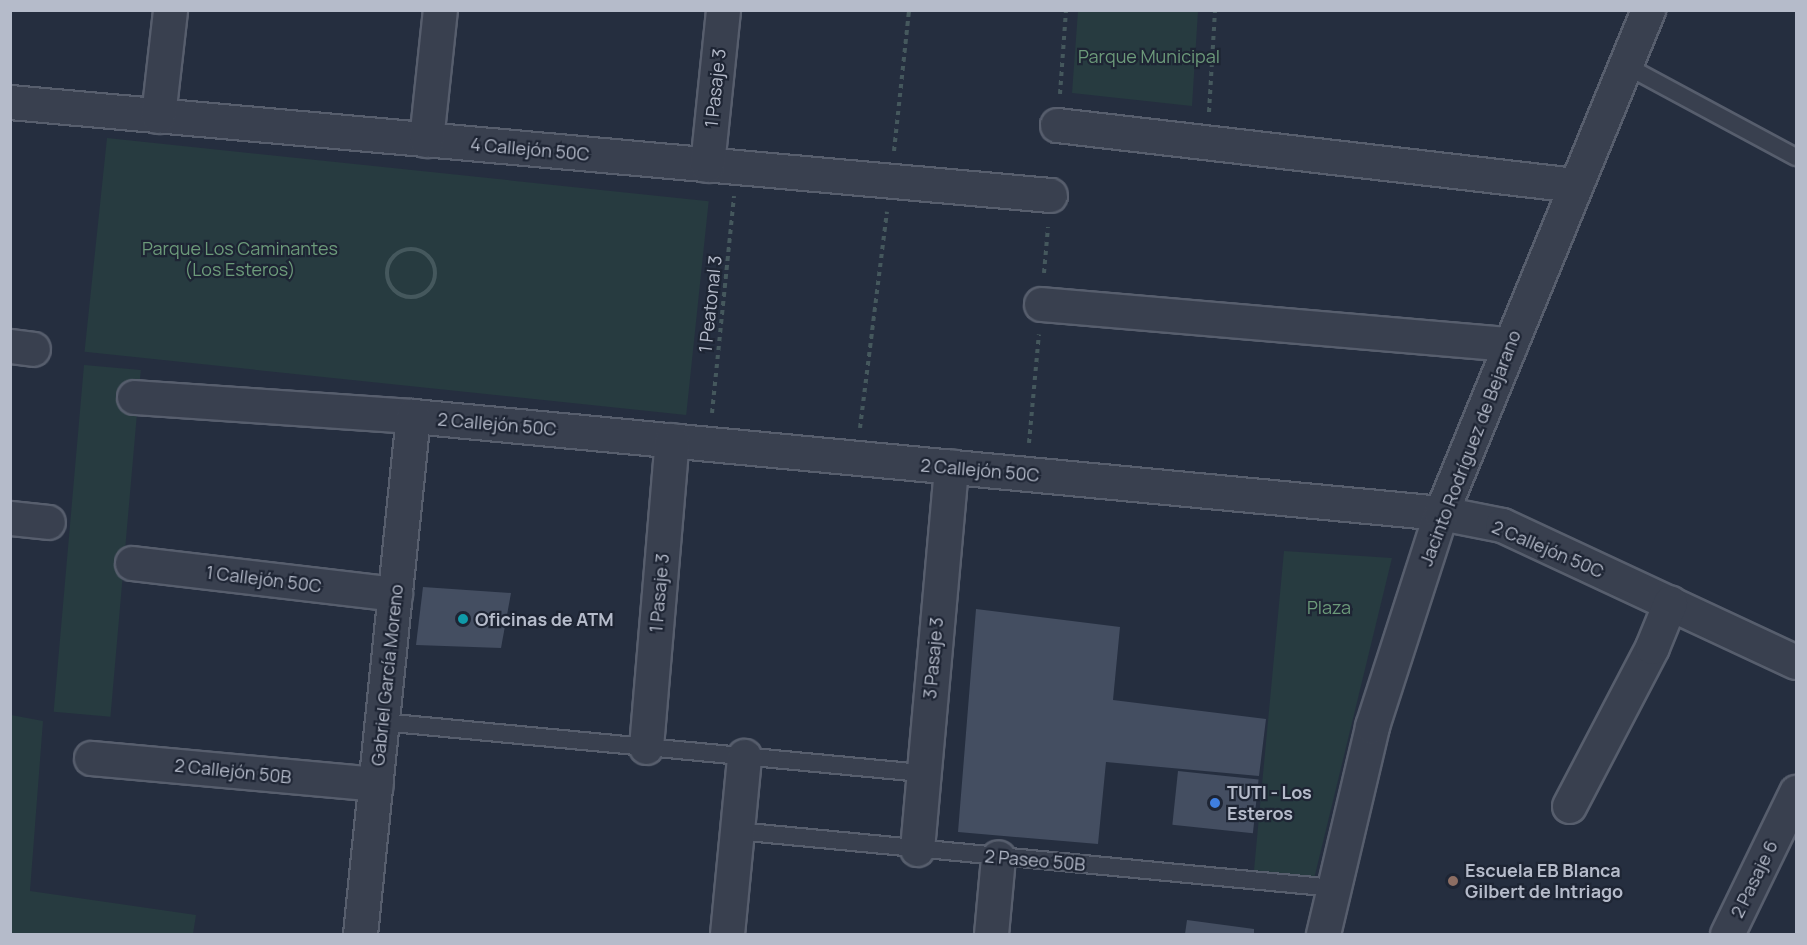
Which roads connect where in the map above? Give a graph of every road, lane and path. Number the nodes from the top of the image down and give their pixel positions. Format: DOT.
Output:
graph roads {
  1 [pos="171,10"];
  2 [pos="440,10"];
  3 [pos="723,10"];
  4 [pos="909,10"];
  5 [pos="1066,10"];
  6 [pos="1215,10"];
  7 [pos="1648,10"];
  8 [pos="1623,64"];
  9 [pos="10,102"];
  10 [pos="158,116"];
  11 [pos="1057,125"];
  12 [pos="426,140"];
  13 [pos="1207,142"];
  14 [pos="1797,157"];
  15 [pos="722,166"];
  16 [pos="891,181"];
  17 [pos="1575,185"];
  18 [pos="1050,195"];
  19 [pos="411,249"];
  20 [pos="1041,304"];
  21 [pos="1510,344"];
  22 [pos="134,397"];
  23 [pos="414,416"];
  24 [pos="672,440"];
  25 [pos="709,443"];
  26 [pos="857,458"];
  27 [pos="951,467"];
  28 [pos="1027,474"];
  29 [pos="1441,513"];
  30 [pos="10,518"];
  31 [pos="48,522"];
  32 [pos="132,563"];
  33 [pos="395,594"];
  34 [pos="1670,603"];
  35 [pos="1797,662"];
  36 [pos="382,722"];
  37 [pos="646,747"];
  38 [pos="744,756"];
  39 [pos="91,758"];
  40 [pos="922,773"];
  41 [pos="376,784"];
  42 [pos="1797,792"];
  43 [pos="1569,806"];
  44 [pos="737,831"];
  45 [pos="917,849"];
  46 [pos="998,857"];
  47 [pos="1334,888"];
  48 [pos="360,934"];
  49 [pos="727,934"];
  50 [pos="991,934"];
  51 [pos="1323,934"];
  52 [pos="1727,934"];
  1 -- 10 [label="street"];
  2 -- 12 [label="street"];
  3 -- 15 [label="street, 1 Pasaje 3"];
  4 -- 16 [label="path"];
  5 -- 11 [label="path"];
  6 -- 13 [label="path"];
  7 -- 8 [label="street, Jacinto Rodríguez de Bejarano"];
  8 -- 14 [label="lane"];
  8 -- 17 [label="street, Jacinto Rodríguez de Bejarano"];
  9 -- 10 [label="street, 4 Callejón 50C"];
  10 -- 12 [label="street, 4 Callejón 50C"];
  11 -- 13 [label="street"];
  12 -- 15 [label="street, 4 Callejón 50C"];
  13 -- 17 [label="street"];
  15 -- 16 [label="street, 4 Callejón 50C"];
  15 -- 25 [label="path, 1 Peatonal 3"];
  16 -- 18 [label="street, 4 Callejón 50C"];
  16 -- 26 [label="path"];
  17 -- 21 [label="street, Jacinto Rodríguez de Bejarano"];
  18 -- 20 [label="path"];
  19 -- 19 [label="path"];
  20 -- 21 [label="street"];
  20 -- 28 [label="path"];
  21 -- 29 [label="street, Jacinto Rodríguez de Bejarano"];
  22 -- 23 [label="street, 2 Callejón 50C"];
  23 -- 24 [label="street, 2 Callejón 50C"];
  23 -- 33 [label="street, Gabriel García Moreno"];
  24 -- 25 [label="street, 2 Callejón 50C"];
  24 -- 37 [label="street, 1 Pasaje 3"];
  25 -- 26 [label="street, 2 Callejón 50C"];
  26 -- 27 [label="street, 2 Callejón 50C"];
  27 -- 28 [label="street, 2 Callejón 50C"];
  27 -- 40 [label="street, 3 Pasaje 3"];
  28 -- 29 [label="street, 2 Callejón 50C"];
  29 -- 34 [label="street, 2 Callejón 50C"];
  29 -- 47 [label="street, Jacinto Rodríguez de Bejarano"];
  30 -- 31 [label="street"];
  32 -- 33 [label="street, 1 Callejón 50C"];
  33 -- 36 [label="street, Gabriel García Moreno"];
  34 -- 35 [label="street, 2 Callejón 50C"];
  34 -- 43 [label="street"];
  36 -- 37 [label="lane"];
  36 -- 41 [label="street, Gabriel García Moreno"];
  37 -- 38 [label="lane"];
  38 -- 40 [label="lane"];
  38 -- 44 [label="street"];
  39 -- 41 [label="street, 2 Callejón 50B"];
  40 -- 45 [label="street, 3 Pasaje 3"];
  41 -- 48 [label="street, Gabriel García Moreno"];
  42 -- 52 [label="street, 2 Pasaje 6"];
  44 -- 45 [label="lane, 2 Paseo 50B"];
  44 -- 49 [label="street"];
  45 -- 46 [label="lane, 2 Paseo 50B"];
  46 -- 47 [label="lane, 2 Paseo 50B"];
  46 -- 50 [label="street"];
  47 -- 51 [label="street, Jacinto Rodríguez de Bejarano"];
}
